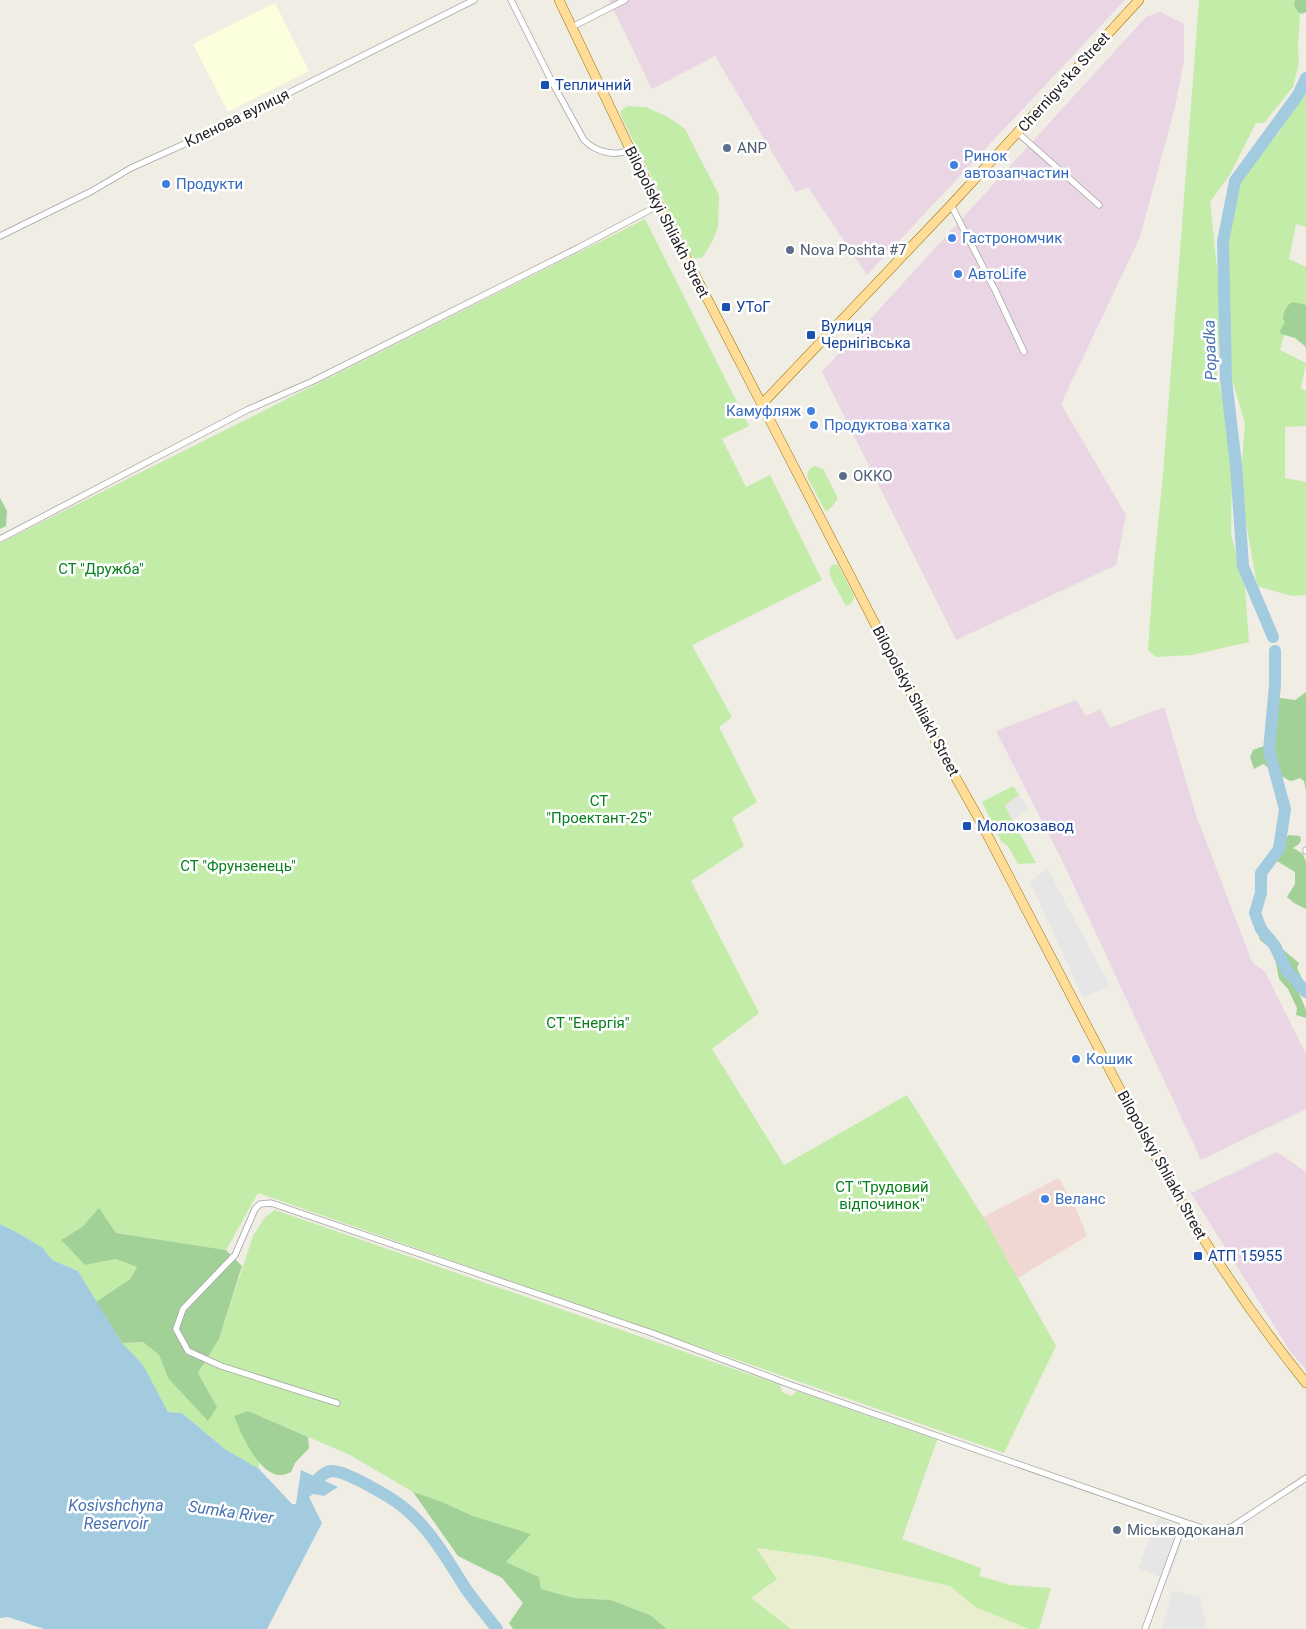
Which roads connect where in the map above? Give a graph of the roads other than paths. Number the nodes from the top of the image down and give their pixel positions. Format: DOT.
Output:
graph roads {
  1 [pos="474,0"];
  2 [pos="511,0"];
  3 [pos="559,0"];
  4 [pos="625,0"];
  5 [pos="1139,0"];
  6 [pos="572,27"];
  7 [pos="1018,132"];
  8 [pos="630,149"];
  9 [pos="659,205"];
  10 [pos="951,205"];
  11 [pos="1099,206"];
  12 [pos="0,236"];
  13 [pos="1024,352"];
  14 [pos="762,404"];
  15 [pos="0,539"];
  16 [pos="1306,1383"];
  17 [pos="337,1403"];
  18 [pos="1306,1478"];
  19 [pos="1184,1522"];
  20 [pos="1145,1629"];
  1 -- 12 [label="street, Кленова вулиця"];
  2 -- 8 [label="street"];
  3 -- 6 [label="main road, Bilopolskyi Shliakh Street"];
  4 -- 6 [label="street"];
  5 -- 7 [label="main road, Chernigvs'ka Street"];
  6 -- 8 [label="main road, Bilopolskyi Shliakh Street"];
  7 -- 10 [label="main road, Chernigvs'ka Street"];
  7 -- 11 [label="street"];
  8 -- 9 [label="main road, Bilopolskyi Shliakh Street"];
  9 -- 14 [label="main road, Bilopolskyi Shliakh Street"];
  9 -- 15 [label="street"];
  10 -- 13 [label="street"];
  10 -- 14 [label="main road, Chernigvs'ka Street"];
  14 -- 16 [label="main road, Bilopolskyi Shliakh Street"];
  17 -- 19 [label="street"];
  18 -- 19 [label="street"];
  19 -- 20 [label="street"];
}
